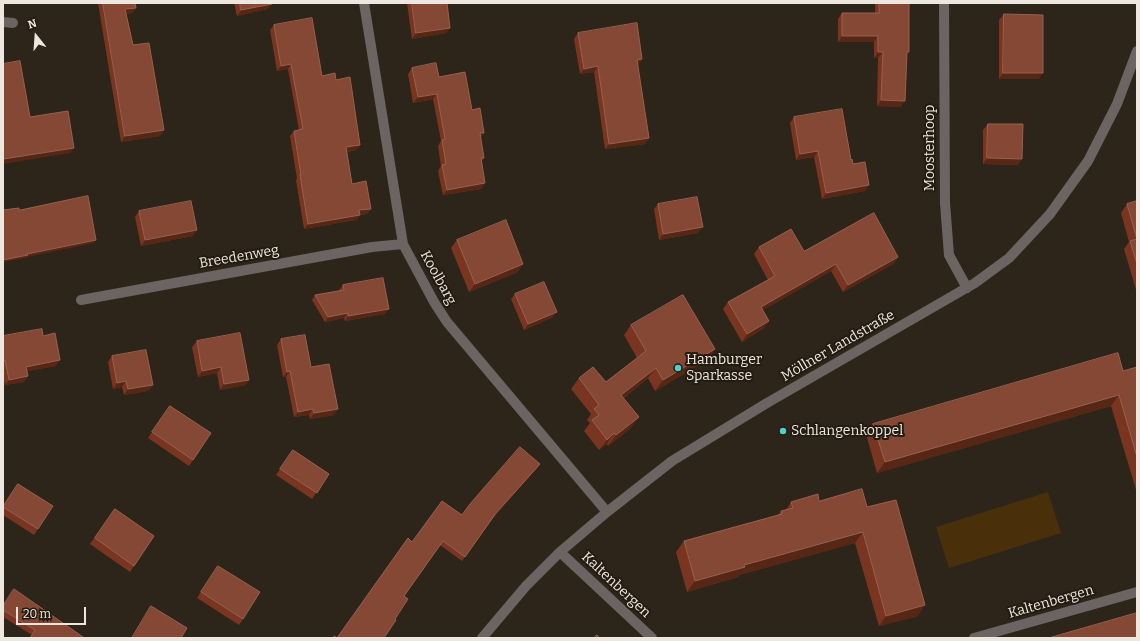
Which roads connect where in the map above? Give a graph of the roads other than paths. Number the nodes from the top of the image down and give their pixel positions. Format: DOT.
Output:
graph roads {
  1 [pos="364,3"];
  2 [pos="944,3"];
  3 [pos="1137,51"];
  4 [pos="403,244"];
  5 [pos="967,288"];
  6 [pos="81,300"];
  7 [pos="607,512"];
  8 [pos="560,552"];
  9 [pos="1137,592"];
  10 [pos="482,638"];
  11 [pos="652,638"];
  12 [pos="974,638"];
  1 -- 4 [label="street, Koolbarg"];
  2 -- 5 [label="street, Moosterhoop"];
  3 -- 5 [label="street, Möllner Landstraße"];
  4 -- 6 [label="street, Breedenweg"];
  4 -- 7 [label="street, Koolbarg"];
  5 -- 7 [label="street, Möllner Landstraße"];
  7 -- 8 [label="street, Möllner Landstraße"];
  8 -- 10 [label="street, Möllner Landstraße"];
  8 -- 11 [label="street, Kaltenbergen"];
  9 -- 12 [label="street, Kaltenbergen"];
}
